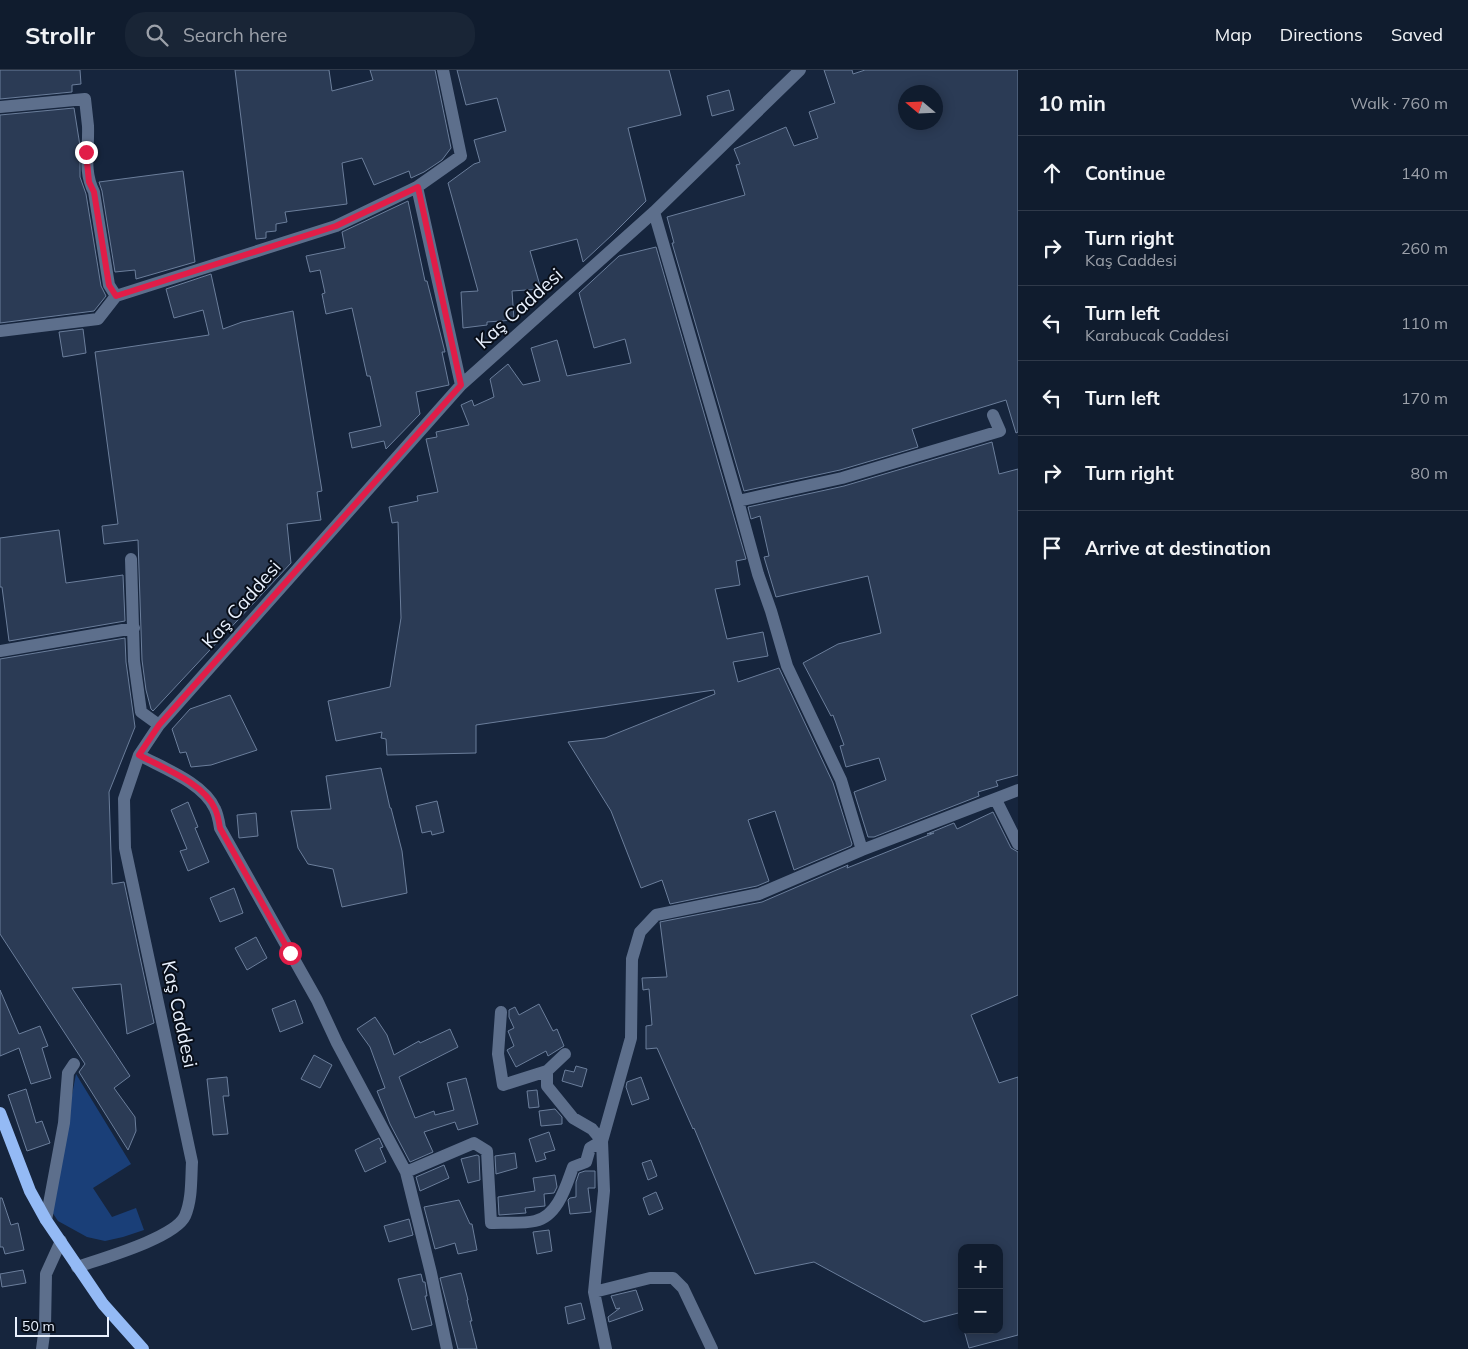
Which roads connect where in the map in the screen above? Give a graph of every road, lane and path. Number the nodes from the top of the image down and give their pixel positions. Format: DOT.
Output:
graph roads {
  1 [pos="443,70"];
  2 [pos="800,70"];
  3 [pos="0,107"];
  4 [pos="418,187"];
  5 [pos="654,212"];
  6 [pos="116,296"];
  7 [pos="0,331"];
  8 [pos="461,385"];
  9 [pos="994,415"];
  10 [pos="738,501"];
  11 [pos="131,558"];
  12 [pos="134,628"];
  13 [pos="0,650"];
  14 [pos="159,725"];
  15 [pos="139,755"];
  16 [pos="1018,790"];
  17 [pos="996,800"];
  18 [pos="1018,844"];
  19 [pos="862,850"];
  20 [pos="501,1012"];
  21 [pos="565,1054"];
  22 [pos="74,1064"];
  23 [pos="547,1071"];
  24 [pos="0,1113"];
  25 [pos="602,1142"];
  26 [pos="406,1172"];
  27 [pos="46,1220"];
  28 [pos="61,1241"];
  29 [pos="77,1267"];
  30 [pos="594,1292"];
  31 [pos="42,1349"];
  32 [pos="143,1349"];
  33 [pos="448,1349"];
  34 [pos="606,1349"];
  35 [pos="712,1349"];
  1 -- 4 [label="street"];
  2 -- 5 [label="street, Kaş Caddesi"];
  3 -- 6 [label="street"];
  4 -- 6 [label="street"];
  4 -- 8 [label="street"];
  5 -- 8 [label="street, Kaş Caddesi"];
  5 -- 10 [label="street"];
  6 -- 7 [label="street"];
  8 -- 14 [label="street, Kaş Caddesi"];
  9 -- 10 [label="street"];
  10 -- 19 [label="street"];
  11 -- 12 [label="street"];
  12 -- 13 [label="street"];
  12 -- 14 [label="street"];
  14 -- 15 [label="street, Kaş Caddesi"];
  15 -- 26 [label="street"];
  15 -- 29 [label="street, Kaş Caddesi"];
  16 -- 17 [label="street"];
  17 -- 18 [label="street"];
  17 -- 19 [label="street"];
  19 -- 25 [label="street"];
  20 -- 23 [label="street"];
  21 -- 23 [label="street"];
  22 -- 27 [label="street"];
  23 -- 25 [label="street"];
  24 -- 27 [label="main road"];
  25 -- 26 [label="street"];
  25 -- 30 [label="street"];
  26 -- 33 [label="street"];
  27 -- 28 [label="main road"];
  28 -- 29 [label="main road"];
  28 -- 31 [label="street"];
  29 -- 32 [label="main road"];
  30 -- 34 [label="street"];
  30 -- 35 [label="street"];
}
